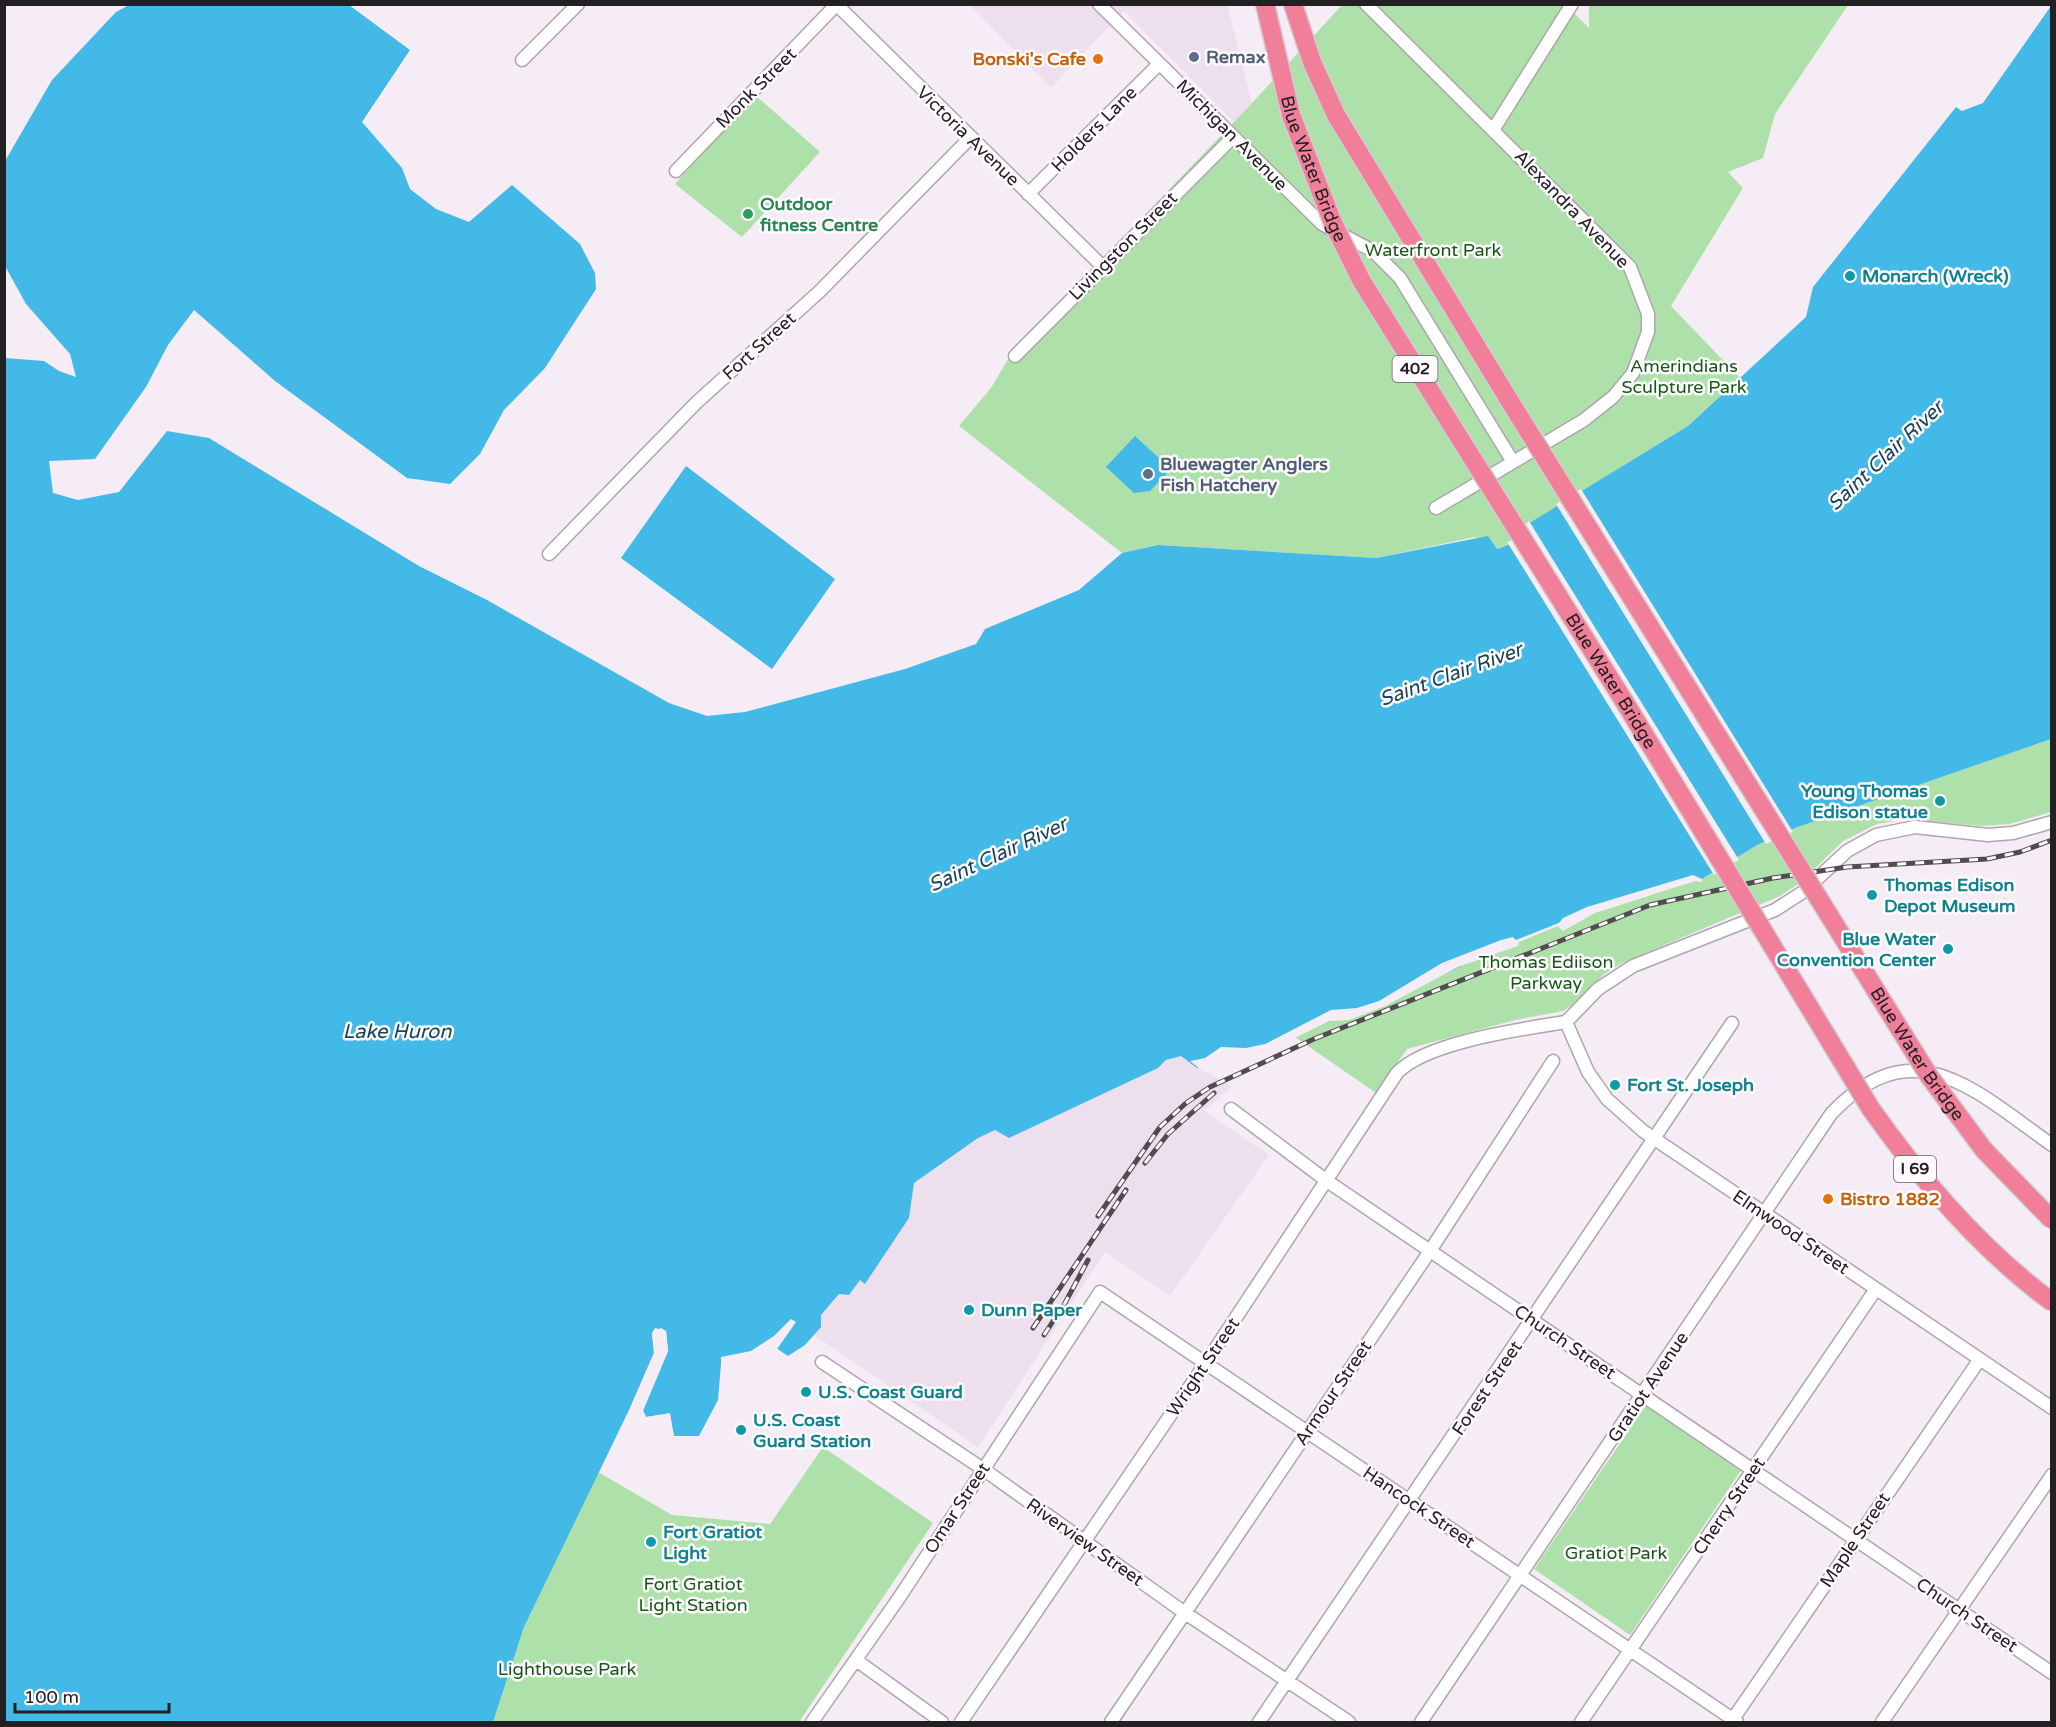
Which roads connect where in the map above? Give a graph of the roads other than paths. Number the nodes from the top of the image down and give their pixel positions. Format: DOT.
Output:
graph roads {
  1 [pos="578,4"];
  2 [pos="1099,4"];
  3 [pos="1265,4"];
  4 [pos="1293,4"];
  5 [pos="1366,4"];
  6 [pos="1572,4"];
  7 [pos="836,5"];
  8 [pos="522,60"];
  9 [pos="1159,64"];
  10 [pos="1493,130"];
  11 [pos="1233,137"];
  12 [pos="970,138"];
  13 [pos="676,171"];
  14 [pos="1028,194"];
  15 [pos="1102,266"];
  16 [pos="1015,356"];
  17 [pos="1513,462"];
  18 [pos="1436,508"];
  19 [pos="549,554"];
  20 [pos="1627,706"];
  21 [pos="2052,822"];
  22 [pos="1566,1022"];
  23 [pos="1732,1023"];
  24 [pos="1553,1061"];
  25 [pos="1231,1109"];
  26 [pos="1655,1138"];
  27 [pos="2052,1145"];
  28 [pos="1327,1181"];
  29 [pos="1765,1214"];
  30 [pos="2052,1220"];
  31 [pos="1430,1251"];
  32 [pos="1876,1289"];
  33 [pos="1100,1292"];
  34 [pos="2052,1302"];
  35 [pos="1533,1320"];
  36 [pos="1980,1359"];
  37 [pos="822,1362"];
  38 [pos="1206,1363"];
  39 [pos="1642,1395"];
  40 [pos="2052,1408"];
  41 [pos="1308,1431"];
  42 [pos="983,1469"];
  43 [pos="1753,1470"];
  44 [pos="2052,1475"];
  45 [pos="1410,1501"];
  46 [pos="1856,1539"];
  47 [pos="1082,1541"];
  48 [pos="1521,1576"];
  49 [pos="1959,1610"];
  50 [pos="1185,1613"];
  51 [pos="1630,1651"];
  52 [pos="856,1660"];
  53 [pos="2052,1673"];
  54 [pos="1287,1681"];
  55 [pos="812,1722"];
  56 [pos="942,1722"];
  57 [pos="961,1722"];
  58 [pos="1111,1722"];
  59 [pos="1259,1722"];
  60 [pos="1349,1722"];
  61 [pos="1421,1722"];
  62 [pos="1581,1722"];
  63 [pos="1734,1722"];
  64 [pos="1882,1722"];
  1 -- 8 [label="street"];
  2 -- 9 [label="street, Michigan Avenue"];
  3 -- 20 [label="highway, Blue Water Bridge / 402, bridge"];
  4 -- 30 [label="highway, Blue Water Bridge, bridge"];
  5 -- 10 [label="street, Alexandra Avenue"];
  6 -- 10 [label="street"];
  7 -- 12 [label="street, Victoria Avenue"];
  7 -- 13 [label="street, Monk Street"];
  9 -- 11 [label="street, Michigan Avenue"];
  9 -- 14 [label="street, Holders Lane"];
  10 -- 17 [label="street, Alexandra Avenue"];
  11 -- 15 [label="street, Livingston Street"];
  11 -- 17 [label="street, Michigan Avenue"];
  12 -- 14 [label="street, Victoria Avenue"];
  12 -- 19 [label="street, Fort Street"];
  14 -- 15 [label="street, Victoria Avenue"];
  15 -- 16 [label="street, Livingston Street"];
  17 -- 18 [label="street, Alexandra Avenue"];
  20 -- 34 [label="highway, Blue Water Bridge / I 69, bridge"];
  21 -- 22 [label="street"];
  22 -- 26 [label="street, Elmwood Street"];
  22 -- 28 [label="street, Wright Street"];
  23 -- 26 [label="street, Forest Street"];
  24 -- 31 [label="street, Armour Street"];
  25 -- 28 [label="street, Church Street"];
  26 -- 29 [label="street, Elmwood Street"];
  26 -- 35 [label="street, Forest Street"];
  27 -- 29 [label="street, Gratiot Avenue"];
  28 -- 31 [label="street, Church Street"];
  28 -- 38 [label="street, Wright Street"];
  29 -- 32 [label="street, Elmwood Street"];
  29 -- 39 [label="street, Gratiot Avenue"];
  31 -- 35 [label="street, Church Street"];
  31 -- 41 [label="street, Armour Street"];
  32 -- 36 [label="street, Elmwood Street"];
  32 -- 43 [label="street, Cherry Street"];
  33 -- 38 [label="street, Hancock Street"];
  33 -- 42 [label="street, Omar Street"];
  35 -- 39 [label="street, Church Street"];
  35 -- 45 [label="street, Forest Street"];
  36 -- 40 [label="street, Elmwood Street"];
  36 -- 46 [label="street, Maple Street"];
  37 -- 42 [label="street, Riverview Street"];
  38 -- 41 [label="street, Hancock Street"];
  38 -- 47 [label="street, Wright Street"];
  39 -- 43 [label="street, Church Street"];
  39 -- 48 [label="street, Gratiot Avenue"];
  41 -- 45 [label="street, Hancock Street"];
  41 -- 50 [label="street, Armour Street"];
  42 -- 47 [label="street, Riverview Street"];
  42 -- 52 [label="street, Omar Street"];
  43 -- 46 [label="street, Church Street"];
  43 -- 51 [label="street, Cherry Street"];
  44 -- 49 [label="street"];
  45 -- 48 [label="street, Hancock Street"];
  45 -- 54 [label="street, Forest Street"];
  46 -- 49 [label="street, Church Street"];
  46 -- 63 [label="street, Maple Street"];
  47 -- 50 [label="street, Riverview Street"];
  47 -- 57 [label="street, Wright Street"];
  48 -- 51 [label="street, Hancock Street"];
  48 -- 61 [label="street, Gratiot Avenue"];
  49 -- 53 [label="street, Church Street"];
  49 -- 64 [label="street"];
  50 -- 54 [label="street, Riverview Street"];
  50 -- 58 [label="street, Armour Street"];
  51 -- 62 [label="street, Cherry Street"];
  51 -- 63 [label="street, Hancock Street"];
  52 -- 55 [label="street, Omar Street"];
  52 -- 56 [label="street"];
  54 -- 59 [label="street, Forest Street"];
  54 -- 60 [label="street, Riverview Street"];
}
